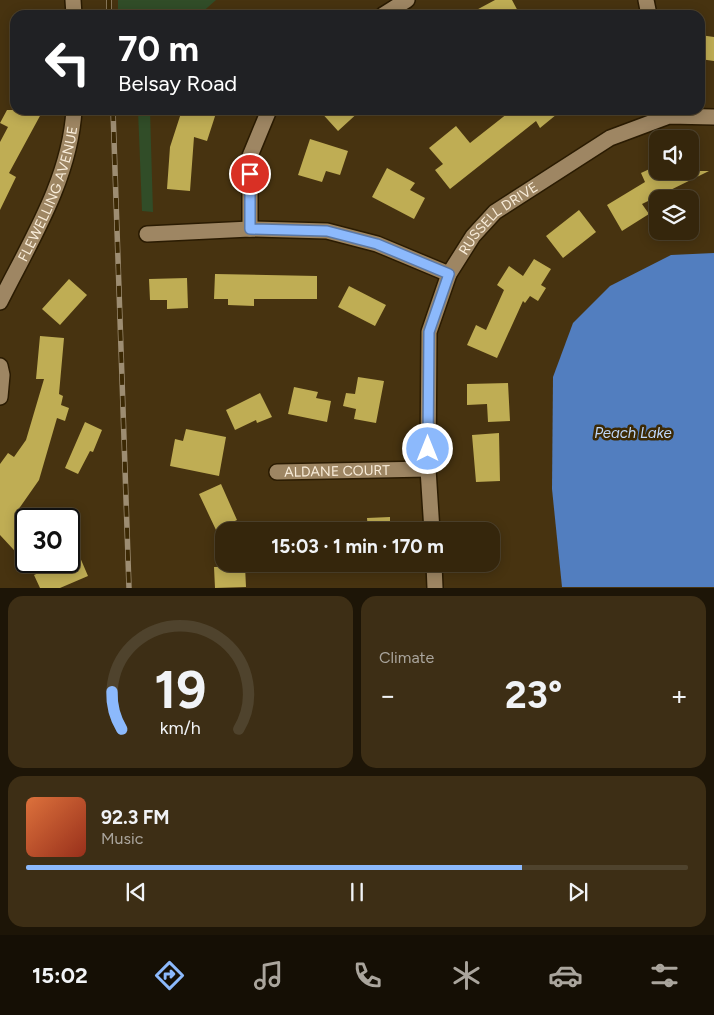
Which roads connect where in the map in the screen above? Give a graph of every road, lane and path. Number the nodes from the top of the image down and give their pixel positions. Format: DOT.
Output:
graph roads {
  1 [pos="407,0"];
  2 [pos="391,10"];
  3 [pos="74,115"];
  4 [pos="268,115"];
  5 [pos="663,115"];
  6 [pos="691,115"];
  7 [pos="714,117"];
  8 [pos="250,229"];
  9 [pos="147,234"];
  10 [pos="449,274"];
  11 [pos="0,302"];
  12 [pos="0,366"];
  13 [pos="0,397"];
  14 [pos="428,469"];
  15 [pos="277,472"];
  16 [pos="431,522"];
  17 [pos="435,572"];
  18 [pos="436,588"];
  1 -- 2 [label="street"];
  3 -- 11 [label="street, FLEWELLING AVENUE"];
  4 -- 8 [label="street"];
  5 -- 10 [label="street, RUSSELL DRIVE"];
  6 -- 7 [label="street, RUSSELL DRIVE"];
  8 -- 9 [label="street"];
  8 -- 10 [label="street"];
  10 -- 14 [label="street, RUSSELL DRIVE"];
  12 -- 13 [label="street"];
  14 -- 15 [label="street, ALDANE COURT"];
  14 -- 16 [label="street, RUSSELL DRIVE"];
  17 -- 18 [label="street"];
}
